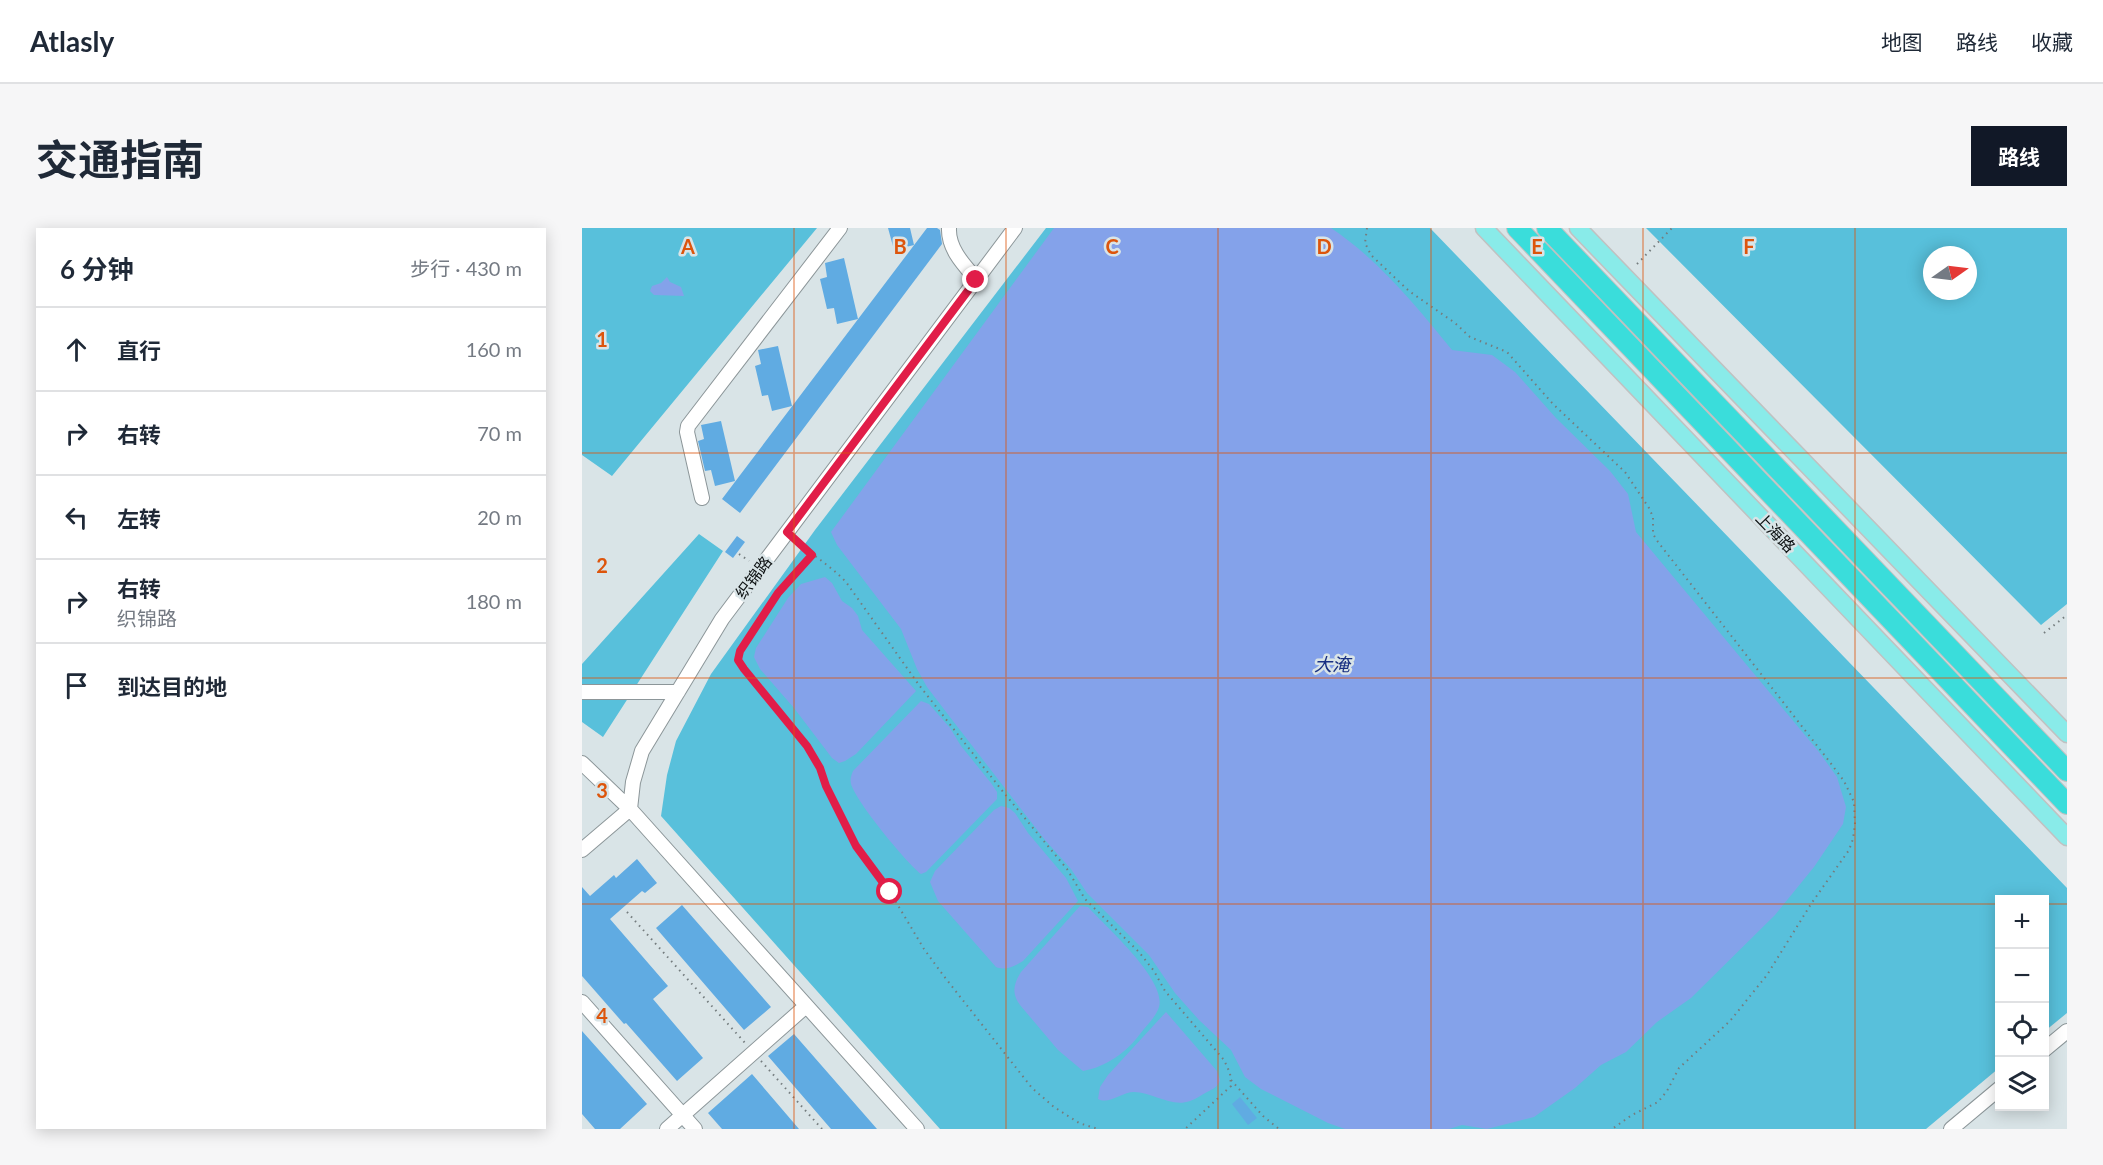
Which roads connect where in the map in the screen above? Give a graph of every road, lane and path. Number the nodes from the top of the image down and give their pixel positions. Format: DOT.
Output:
graph roads {
  1 [pos="840,228"];
  2 [pos="949,228"];
  3 [pos="1015,228"];
  4 [pos="1367,228"];
  5 [pos="1484,228"];
  6 [pos="1517,228"];
  7 [pos="1547,228"];
  8 [pos="1578,228"];
  9 [pos="1672,228"];
  10 [pos="1637,264"];
  11 [pos="976,280"];
  12 [pos="702,498"];
  13 [pos="787,532"];
  14 [pos="812,555"];
  15 [pos="2067,615"];
  16 [pos="2044,633"];
  17 [pos="582,692"];
  18 [pos="678,692"];
  19 [pos="2067,734"];
  20 [pos="583,765"];
  21 [pos="2067,771"];
  22 [pos="2067,804"];
  23 [pos="630,808"];
  24 [pos="2067,837"];
  25 [pos="582,850"];
  26 [pos="627,912"];
  27 [pos="582,1002"];
  28 [pos="806,1006"];
  29 [pos="2067,1030"];
  30 [pos="2049,1046"];
  31 [pos="754,1052"];
  32 [pos="1231,1079"];
  33 [pos="1995,1092"];
  34 [pos="682,1115"];
  35 [pos="667,1129"];
  36 [pos="695,1129"];
  37 [pos="822,1129"];
  38 [pos="917,1129"];
  39 [pos="1098,1129"];
  40 [pos="1185,1129"];
  41 [pos="1279,1129"];
  42 [pos="1612,1129"];
  43 [pos="1951,1129"];
  1 -- 12 [label="street"];
  2 -- 11 [label="street"];
  3 -- 11 [label="street, 织锦路"];
  4 -- 42 [label="path"];
  5 -- 24 [label="main road, 上海路"];
  6 -- 22 [label="highway, 上海路"];
  7 -- 21 [label="highway"];
  8 -- 19 [label="main road"];
  9 -- 10 [label="path"];
  11 -- 13 [label="street, 织锦路"];
  13 -- 14 [label="path"];
  13 -- 18 [label="street, 织锦路"];
  14 -- 32 [label="path"];
  14 -- 39 [label="path"];
  15 -- 16 [label="path"];
  17 -- 18 [label="street"];
  18 -- 23 [label="street, 织锦路"];
  20 -- 23 [label="street"];
  23 -- 25 [label="street"];
  23 -- 28 [label="street"];
  26 -- 31 [label="path"];
  27 -- 34 [label="street"];
  28 -- 31 [label="street"];
  28 -- 38 [label="street"];
  29 -- 30 [label="street"];
  31 -- 34 [label="street"];
  31 -- 37 [label="path"];
  32 -- 40 [label="path"];
  32 -- 41 [label="path"];
  33 -- 43 [label="street"];
  34 -- 35 [label="street"];
  34 -- 36 [label="street"];
}
